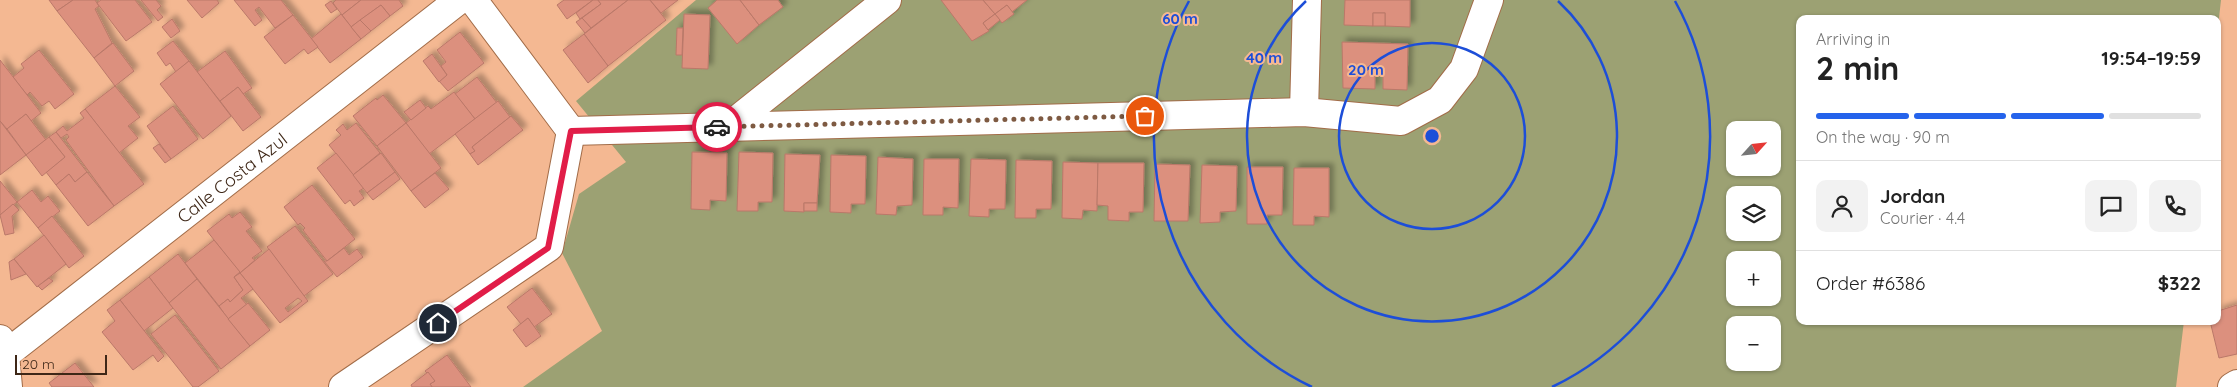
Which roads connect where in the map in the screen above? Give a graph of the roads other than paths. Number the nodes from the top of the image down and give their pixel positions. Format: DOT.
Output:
graph roads {
  1 [pos="459,0"];
  2 [pos="473,0"];
  3 [pos="887,0"];
  4 [pos="1307,0"];
  5 [pos="1489,0"];
  6 [pos="1304,112"];
  7 [pos="728,127"];
  8 [pos="571,131"];
  9 [pos="2,346"];
  10 [pos="2237,384"];
  11 [pos="8,387"];
  12 [pos="343,387"];
  13 [pos="2232,387"];
  1 -- 9 [label="street, Calle Costa Azul"];
  2 -- 8 [label="street"];
  3 -- 7 [label="street"];
  4 -- 6 [label="street"];
  5 -- 6 [label="street"];
  6 -- 7 [label="street"];
  7 -- 8 [label="street"];
  8 -- 12 [label="street"];
  9 -- 11 [label="street"];
  10 -- 13 [label="street"];
}
